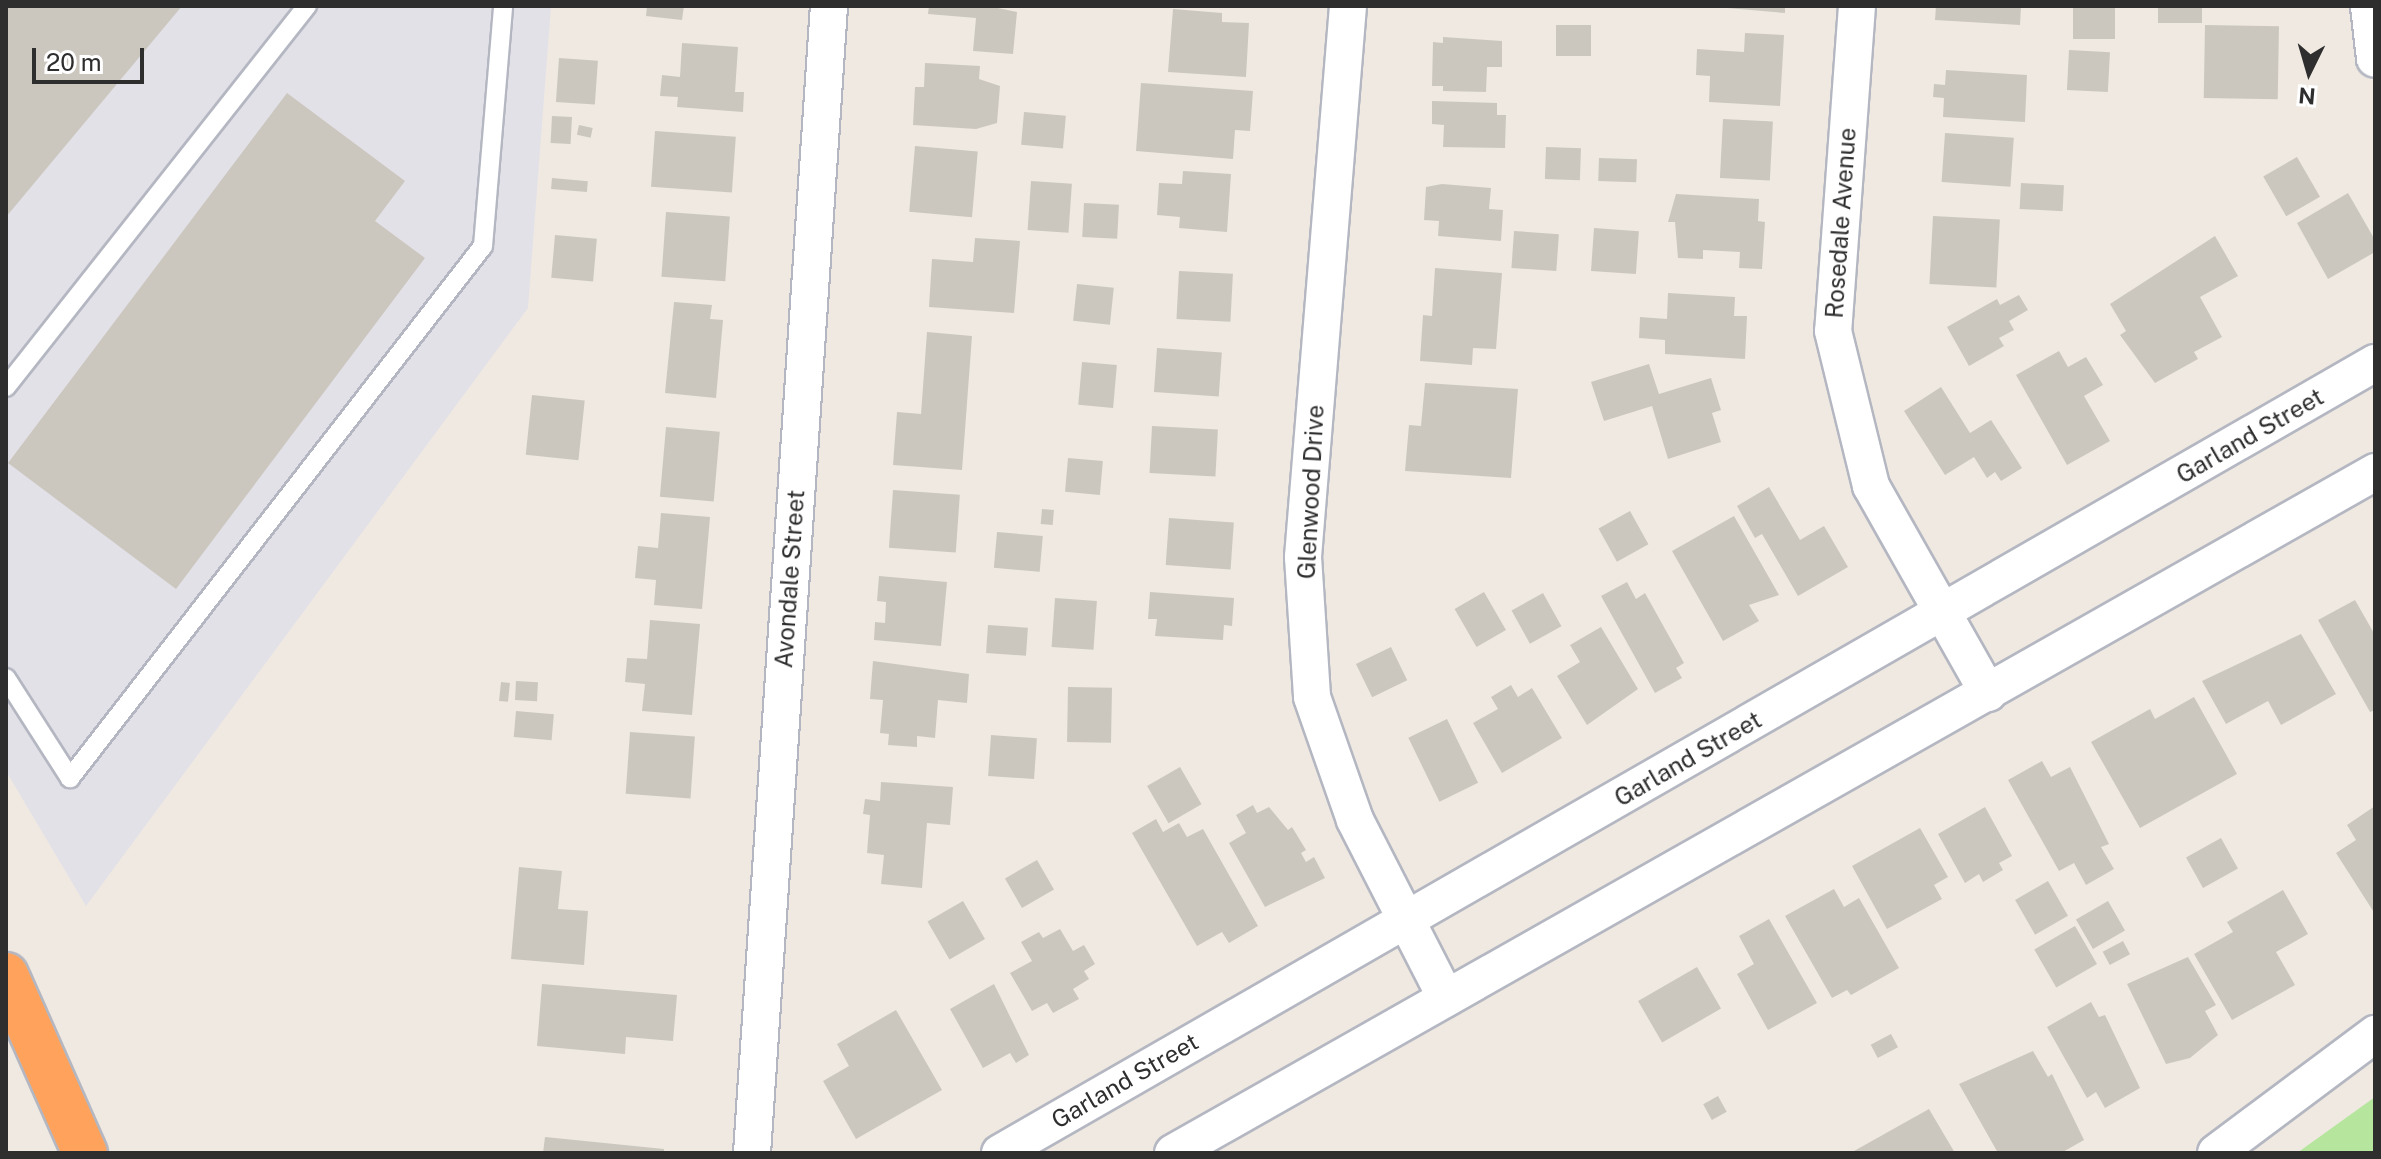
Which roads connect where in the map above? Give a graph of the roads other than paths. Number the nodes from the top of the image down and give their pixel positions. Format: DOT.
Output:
graph roads {
  1 [pos="307,6"];
  2 [pos="503,6"];
  3 [pos="829,6"];
  4 [pos="1348,6"];
  5 [pos="1857,6"];
  6 [pos="2369,6"];
  7 [pos="2375,59"];
  8 [pos="2375,363"];
  9 [pos="6,387"];
  10 [pos="2375,472"];
  11 [pos="1945,613"];
  12 [pos="6,678"];
  13 [pos="1988,693"];
  14 [pos="1409,919"];
  15 [pos="6,975"];
  16 [pos="1446,998"];
  17 [pos="2375,1034"];
  18 [pos="85,1153"];
  19 [pos="752,1153"];
  20 [pos="1000,1153"];
  21 [pos="1173,1153"];
  22 [pos="2216,1153"];
  1 -- 9 [label="lane"];
  2 -- 12 [label="lane"];
  3 -- 19 [label="street, Avondale Street"];
  4 -- 14 [label="street, Glenwood Drive"];
  5 -- 11 [label="street, Rosedale Avenue"];
  6 -- 7 [label="street"];
  8 -- 11 [label="street, Garland Street"];
  10 -- 13 [label="street"];
  11 -- 13 [label="street, Rosedale Avenue"];
  11 -- 14 [label="street, Garland Street"];
  13 -- 16 [label="street"];
  14 -- 16 [label="street, Glenwood Drive"];
  14 -- 20 [label="street, Garland Street"];
  15 -- 18 [label="highway"];
  16 -- 21 [label="street"];
  17 -- 22 [label="street"];
}
